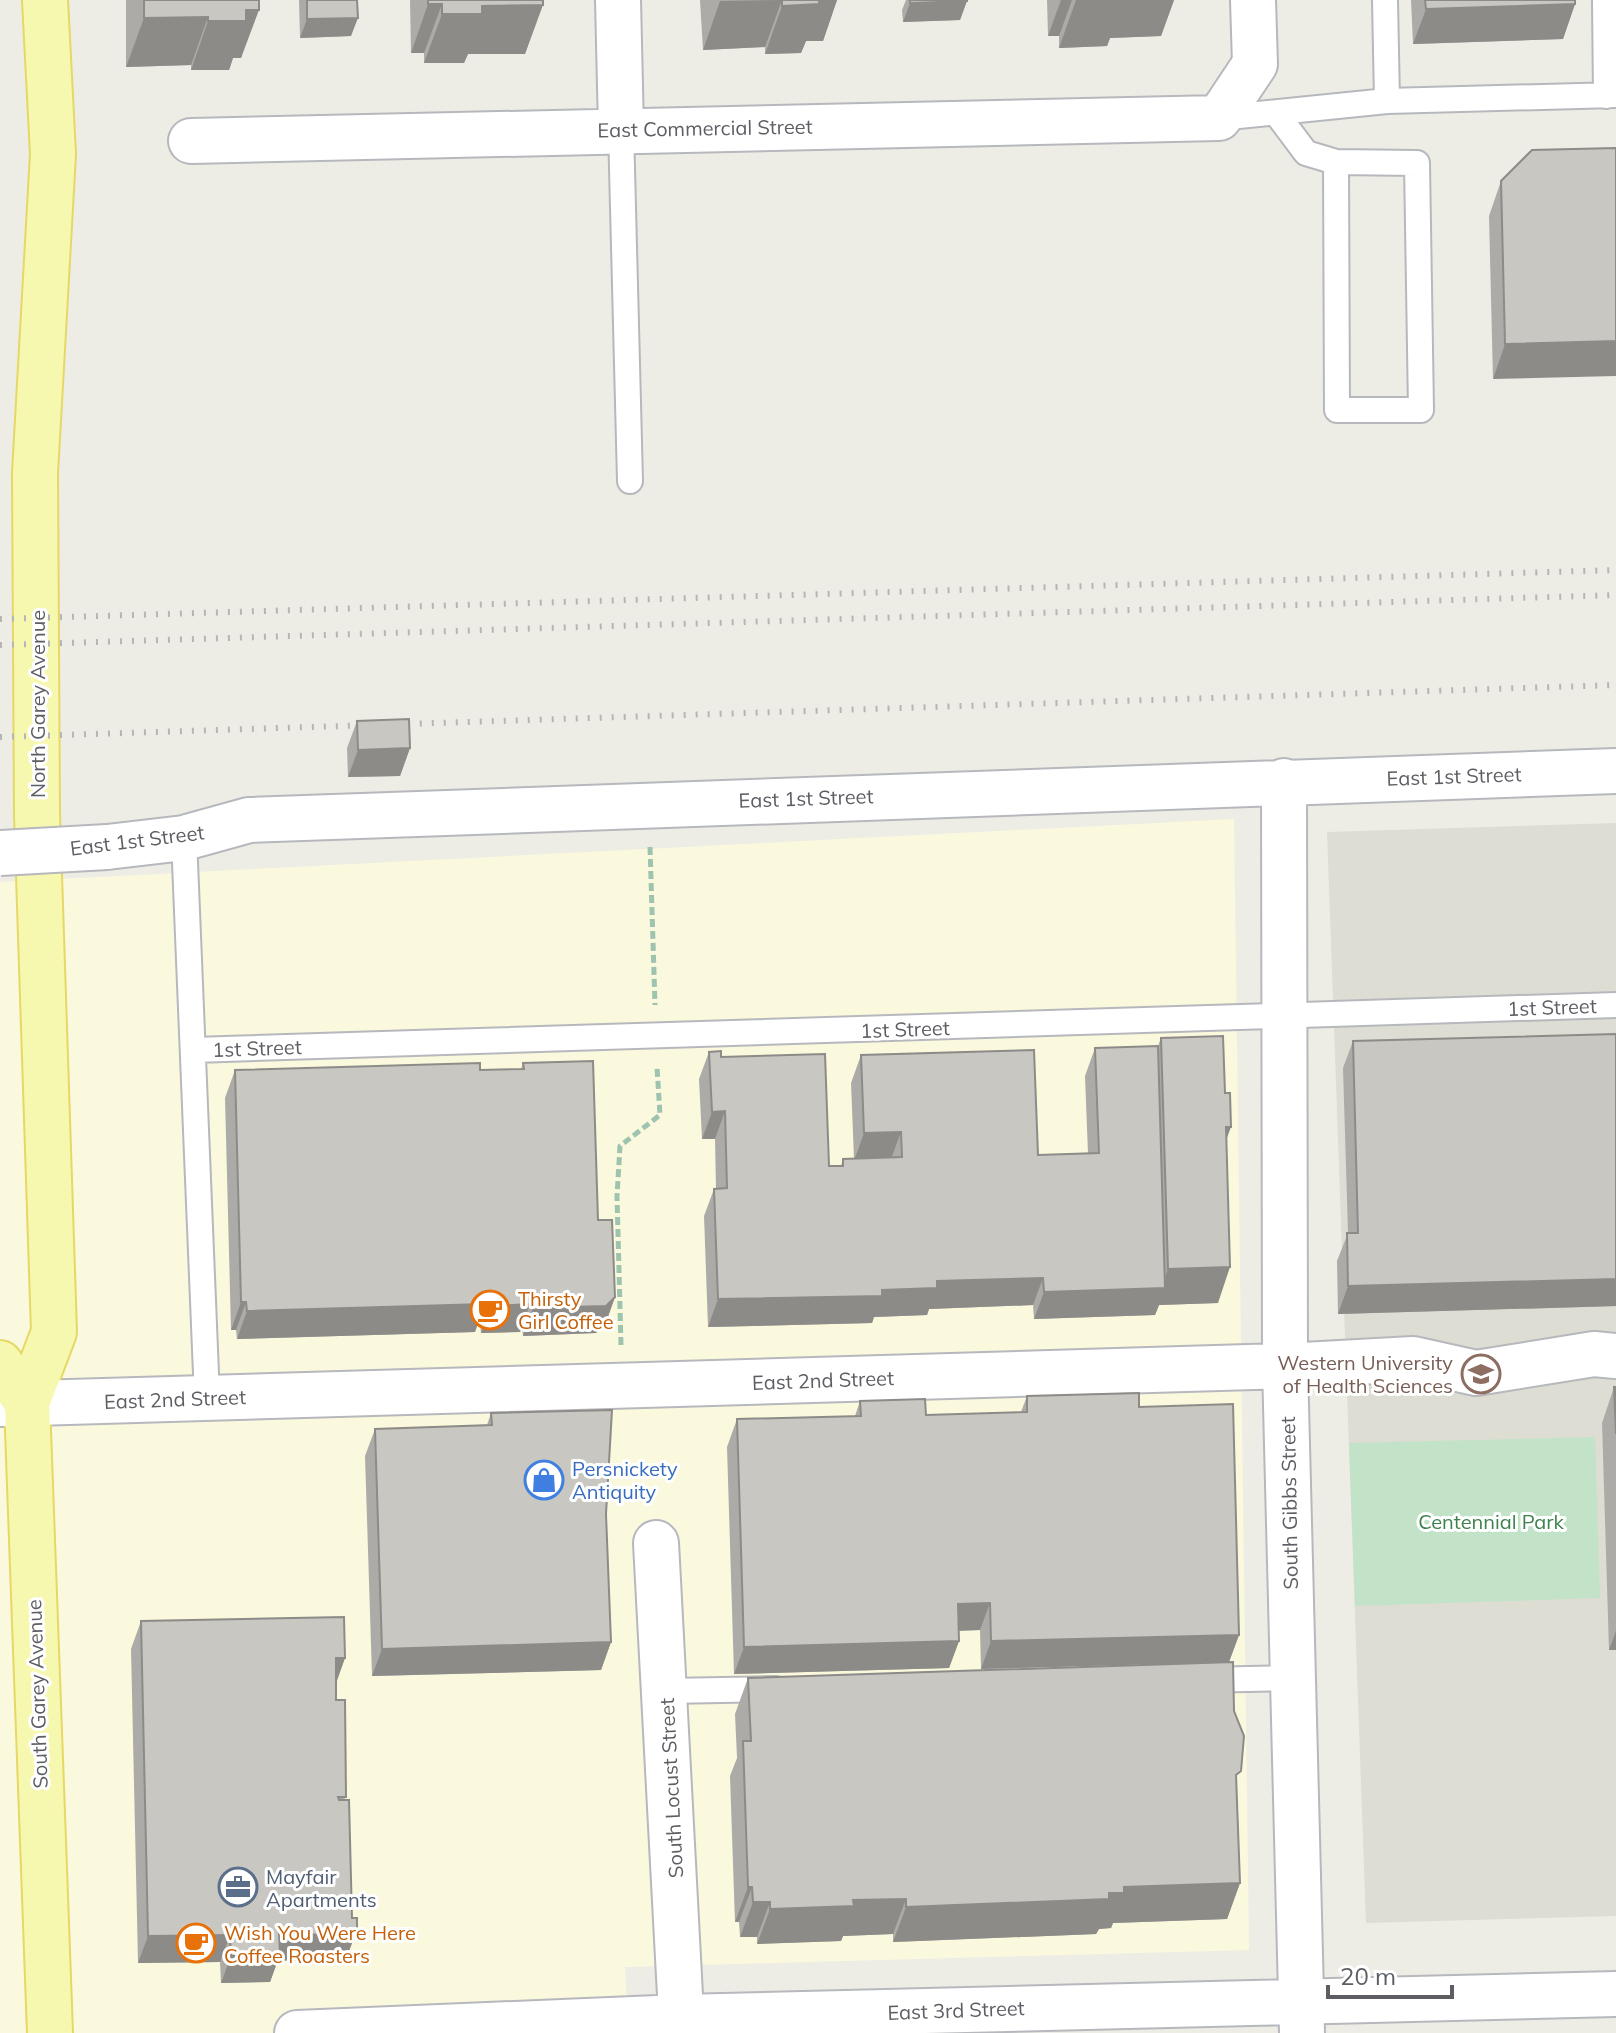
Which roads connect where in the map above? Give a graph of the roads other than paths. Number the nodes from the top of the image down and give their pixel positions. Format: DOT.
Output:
graph roads {
  1 [pos="45,0"];
  2 [pos="618,0"];
  3 [pos="1253,0"];
  4 [pos="1385,0"];
  5 [pos="1605,0"];
  6 [pos="1611,96"];
  7 [pos="1387,101"];
  8 [pos="1276,113"];
  9 [pos="1219,118"];
  10 [pos="621,129"];
  11 [pos="191,141"];
  12 [pos="1336,162"];
  13 [pos="630,481"];
  14 [pos="1616,771"];
  15 [pos="1284,781"];
  16 [pos="184,838"];
  17 [pos="0,853"];
  18 [pos="1616,1005"];
  19 [pos="1285,1017"];
  20 [pos="194,1050"];
  21 [pos="1616,1356"];
  22 [pos="0,1363"];
  23 [pos="1285,1366"];
  24 [pos="207,1398"];
  25 [pos="14,1404"];
  26 [pos="656,1543"];
  27 [pos="1293,1678"];
  28 [pos="1183,1680"];
  29 [pos="807,1688"];
  30 [pos="666,1691"];
  31 [pos="1616,1994"];
  32 [pos="1302,2017"];
  33 [pos="682,2025"];
  34 [pos="362,2032"];
  35 [pos="50,2033"];
  36 [pos="297,2033"];
  1 -- 25 [label="main road, North Garey Avenue"];
  2 -- 10 [label="street"];
  3 -- 9 [label="street"];
  4 -- 7 [label="lane"];
  5 -- 6 [label="lane"];
  6 -- 7 [label="lane"];
  7 -- 8 [label="lane"];
  8 -- 9 [label="lane"];
  8 -- 12 [label="lane"];
  9 -- 10 [label="street, East Commercial Street"];
  10 -- 11 [label="street, East Commercial Street"];
  10 -- 13 [label="lane"];
  12 -- 12 [label="lane"];
  14 -- 15 [label="street, East 1st Street"];
  15 -- 16 [label="street, East 1st Street"];
  15 -- 19 [label="street, South Gibbs Street"];
  16 -- 17 [label="street, East 1st Street, bridge"];
  16 -- 20 [label="lane"];
  18 -- 19 [label="lane, 1st Street"];
  19 -- 20 [label="lane, 1st Street"];
  19 -- 23 [label="street, South Gibbs Street"];
  20 -- 24 [label="lane"];
  21 -- 23 [label="street, East 2nd Street"];
  22 -- 25 [label="main road"];
  23 -- 24 [label="street, East 2nd Street"];
  23 -- 27 [label="street, South Gibbs Street"];
  24 -- 25 [label="street, East 2nd Street"];
  25 -- 35 [label="main road, South Garey Avenue"];
  26 -- 30 [label="street, South Locust Street"];
  27 -- 28 [label="lane"];
  27 -- 32 [label="street, South Gibbs Street"];
  29 -- 30 [label="lane"];
  30 -- 33 [label="street, South Locust Street"];
  31 -- 32 [label="street, East 3rd Street"];
  32 -- 33 [label="street, East 3rd Street"];
  33 -- 34 [label="street, East 3rd Street"];
  34 -- 36 [label="street, East 3rd Street"];
}
